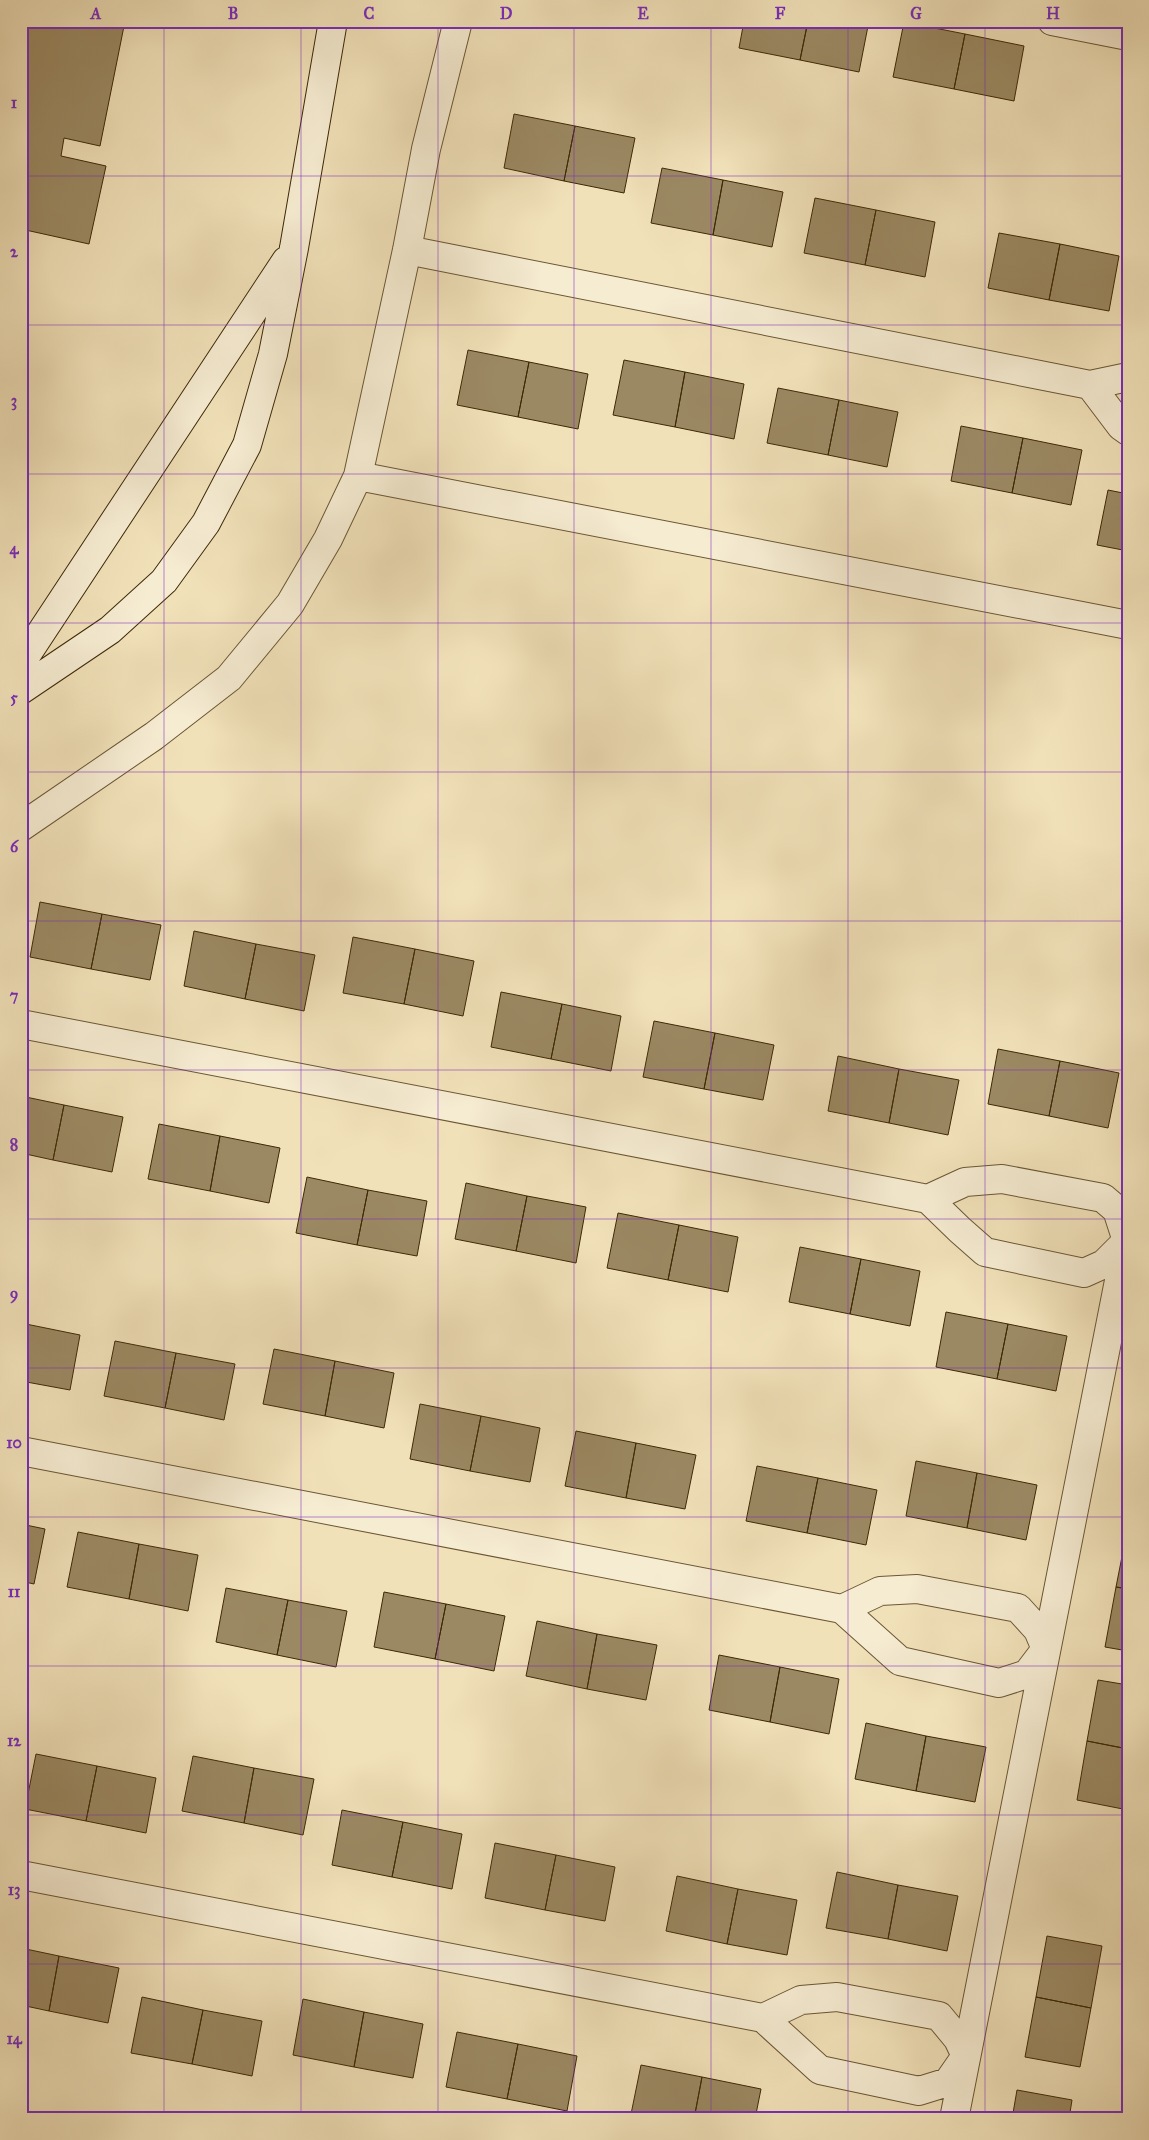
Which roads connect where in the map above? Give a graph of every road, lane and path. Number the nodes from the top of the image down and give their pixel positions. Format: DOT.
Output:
graph roads {
  1 [pos="333,21"];
  2 [pos="341,21"];
  3 [pos="458,21"];
  4 [pos="1052,21"];
  5 [pos="1128,36"];
  6 [pos="327,55"];
  7 [pos="294,248"];
  8 [pos="407,250"];
  9 [pos="1128,378"];
  10 [pos="1090,385"];
  11 [pos="1128,431"];
  12 [pos="358,476"];
  13 [pos="1128,625"];
  14 [pos="21,663"];
  15 [pos="21,690"];
  16 [pos="21,827"];
  17 [pos="21,1024"];
  18 [pos="928,1200"];
  19 [pos="1127,1238"];
  20 [pos="21,1451"];
  21 [pos="842,1609"];
  22 [pos="1046,1649"];
  23 [pos="21,1875"];
  24 [pos="763,2018"];
  25 [pos="966,2056"];
  26 [pos="954,2119"];
  1 -- 6 [label="street"];
  2 -- 6 [label="street"];
  3 -- 8 [label="street"];
  4 -- 5 [label="street"];
  6 -- 7 [label="street"];
  7 -- 14 [label="street"];
  7 -- 15 [label="street"];
  8 -- 10 [label="street"];
  8 -- 12 [label="street"];
  9 -- 10 [label="street"];
  10 -- 11 [label="street"];
  12 -- 13 [label="street"];
  12 -- 16 [label="street"];
  17 -- 18 [label="street"];
  18 -- 19 [label="street"];
  18 -- 19 [label="street"];
  19 -- 22 [label="street"];
  20 -- 21 [label="street"];
  21 -- 22 [label="street"];
  21 -- 22 [label="street"];
  22 -- 25 [label="street"];
  23 -- 24 [label="street"];
  24 -- 25 [label="street"];
  24 -- 25 [label="street"];
  25 -- 26 [label="street"];
}
